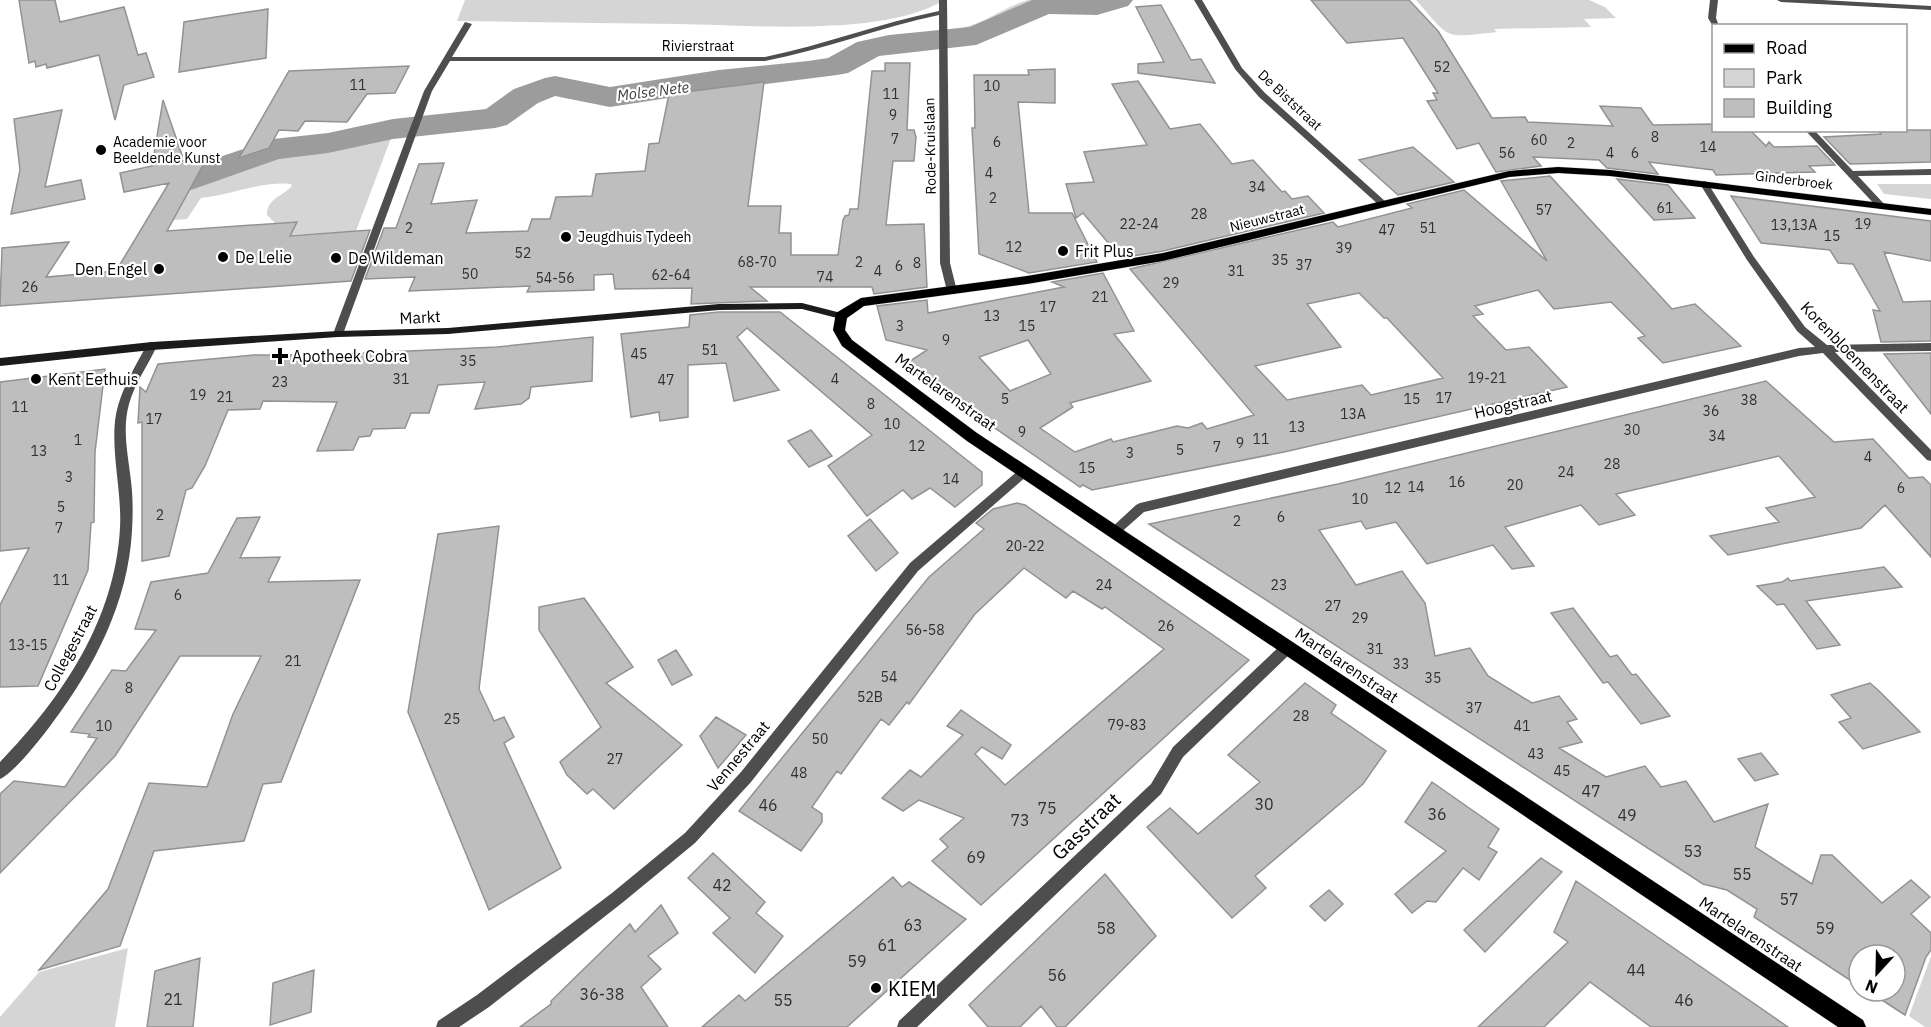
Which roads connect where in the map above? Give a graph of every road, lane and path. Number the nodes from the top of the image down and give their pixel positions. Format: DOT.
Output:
graph roads {
  1 [pos="944,0"];
  2 [pos="1198,0"];
  3 [pos="1714,0"];
  4 [pos="1781,0"];
  5 [pos="1931,8"];
  6 [pos="943,12"];
  7 [pos="468,24"];
  8 [pos="1714,24"];
  9 [pos="447,59"];
  10 [pos="1811,132"];
  11 [pos="1931,172"];
  12 [pos="1850,174"];
  13 [pos="1704,184"];
  14 [pos="1383,204"];
  15 [pos="1881,206"];
  16 [pos="1931,212"];
  17 [pos="952,291"];
  18 [pos="841,316"];
  19 [pos="338,334"];
  20 [pos="152,346"];
  21 [pos="1931,347"];
  22 [pos="1825,349"];
  23 [pos="0,362"];
  24 [pos="1931,457"];
  25 [pos="1024,472"];
  26 [pos="1114,532"];
  27 [pos="1287,648"];
  28 [pos="0,772"];
  29 [pos="444,1027"];
  30 [pos="905,1027"];
  31 [pos="1856,1027"];
  1 -- 6 [label="street, Rode-Kruislaan"];
  2 -- 14 [label="street, De Biststraat"];
  3 -- 8 [label="street"];
  4 -- 5 [label="street"];
  6 -- 9 [label="street, Rivierstraat"];
  6 -- 17 [label="street, Rode-Kruislaan"];
  7 -- 9 [label="street"];
  9 -- 19 [label="street"];
  10 -- 12 [label="street"];
  11 -- 12 [label="street, Ginderbroek"];
  12 -- 15 [label="street, Ginderbroek"];
  13 -- 14 [label="main road, Nieuwstraat"];
  13 -- 15 [label="main road, Ginderbroek"];
  13 -- 22 [label="street, Korenbloemenstraat"];
  14 -- 17 [label="main road, Nieuwstraat"];
  15 -- 16 [label="main road, Ginderbroek"];
  17 -- 18 [label="main road, Nieuwstraat"];
  18 -- 19 [label="street, Markt"];
  18 -- 25 [label="main road, Martelarenstraat"];
  19 -- 20 [label="street, Markt"];
  20 -- 23 [label="street, Markt"];
  20 -- 28 [label="street, Collegestraat"];
  21 -- 22 [label="street, Hoogstraat"];
  22 -- 24 [label="street, Korenbloemenstraat"];
  22 -- 26 [label="street, Hoogstraat"];
  25 -- 26 [label="main road, Martelarenstraat"];
  25 -- 29 [label="street, Vennestraat"];
  26 -- 27 [label="main road, Martelarenstraat"];
  27 -- 30 [label="street, Gasstraat"];
  27 -- 31 [label="main road, Martelarenstraat"];
}
